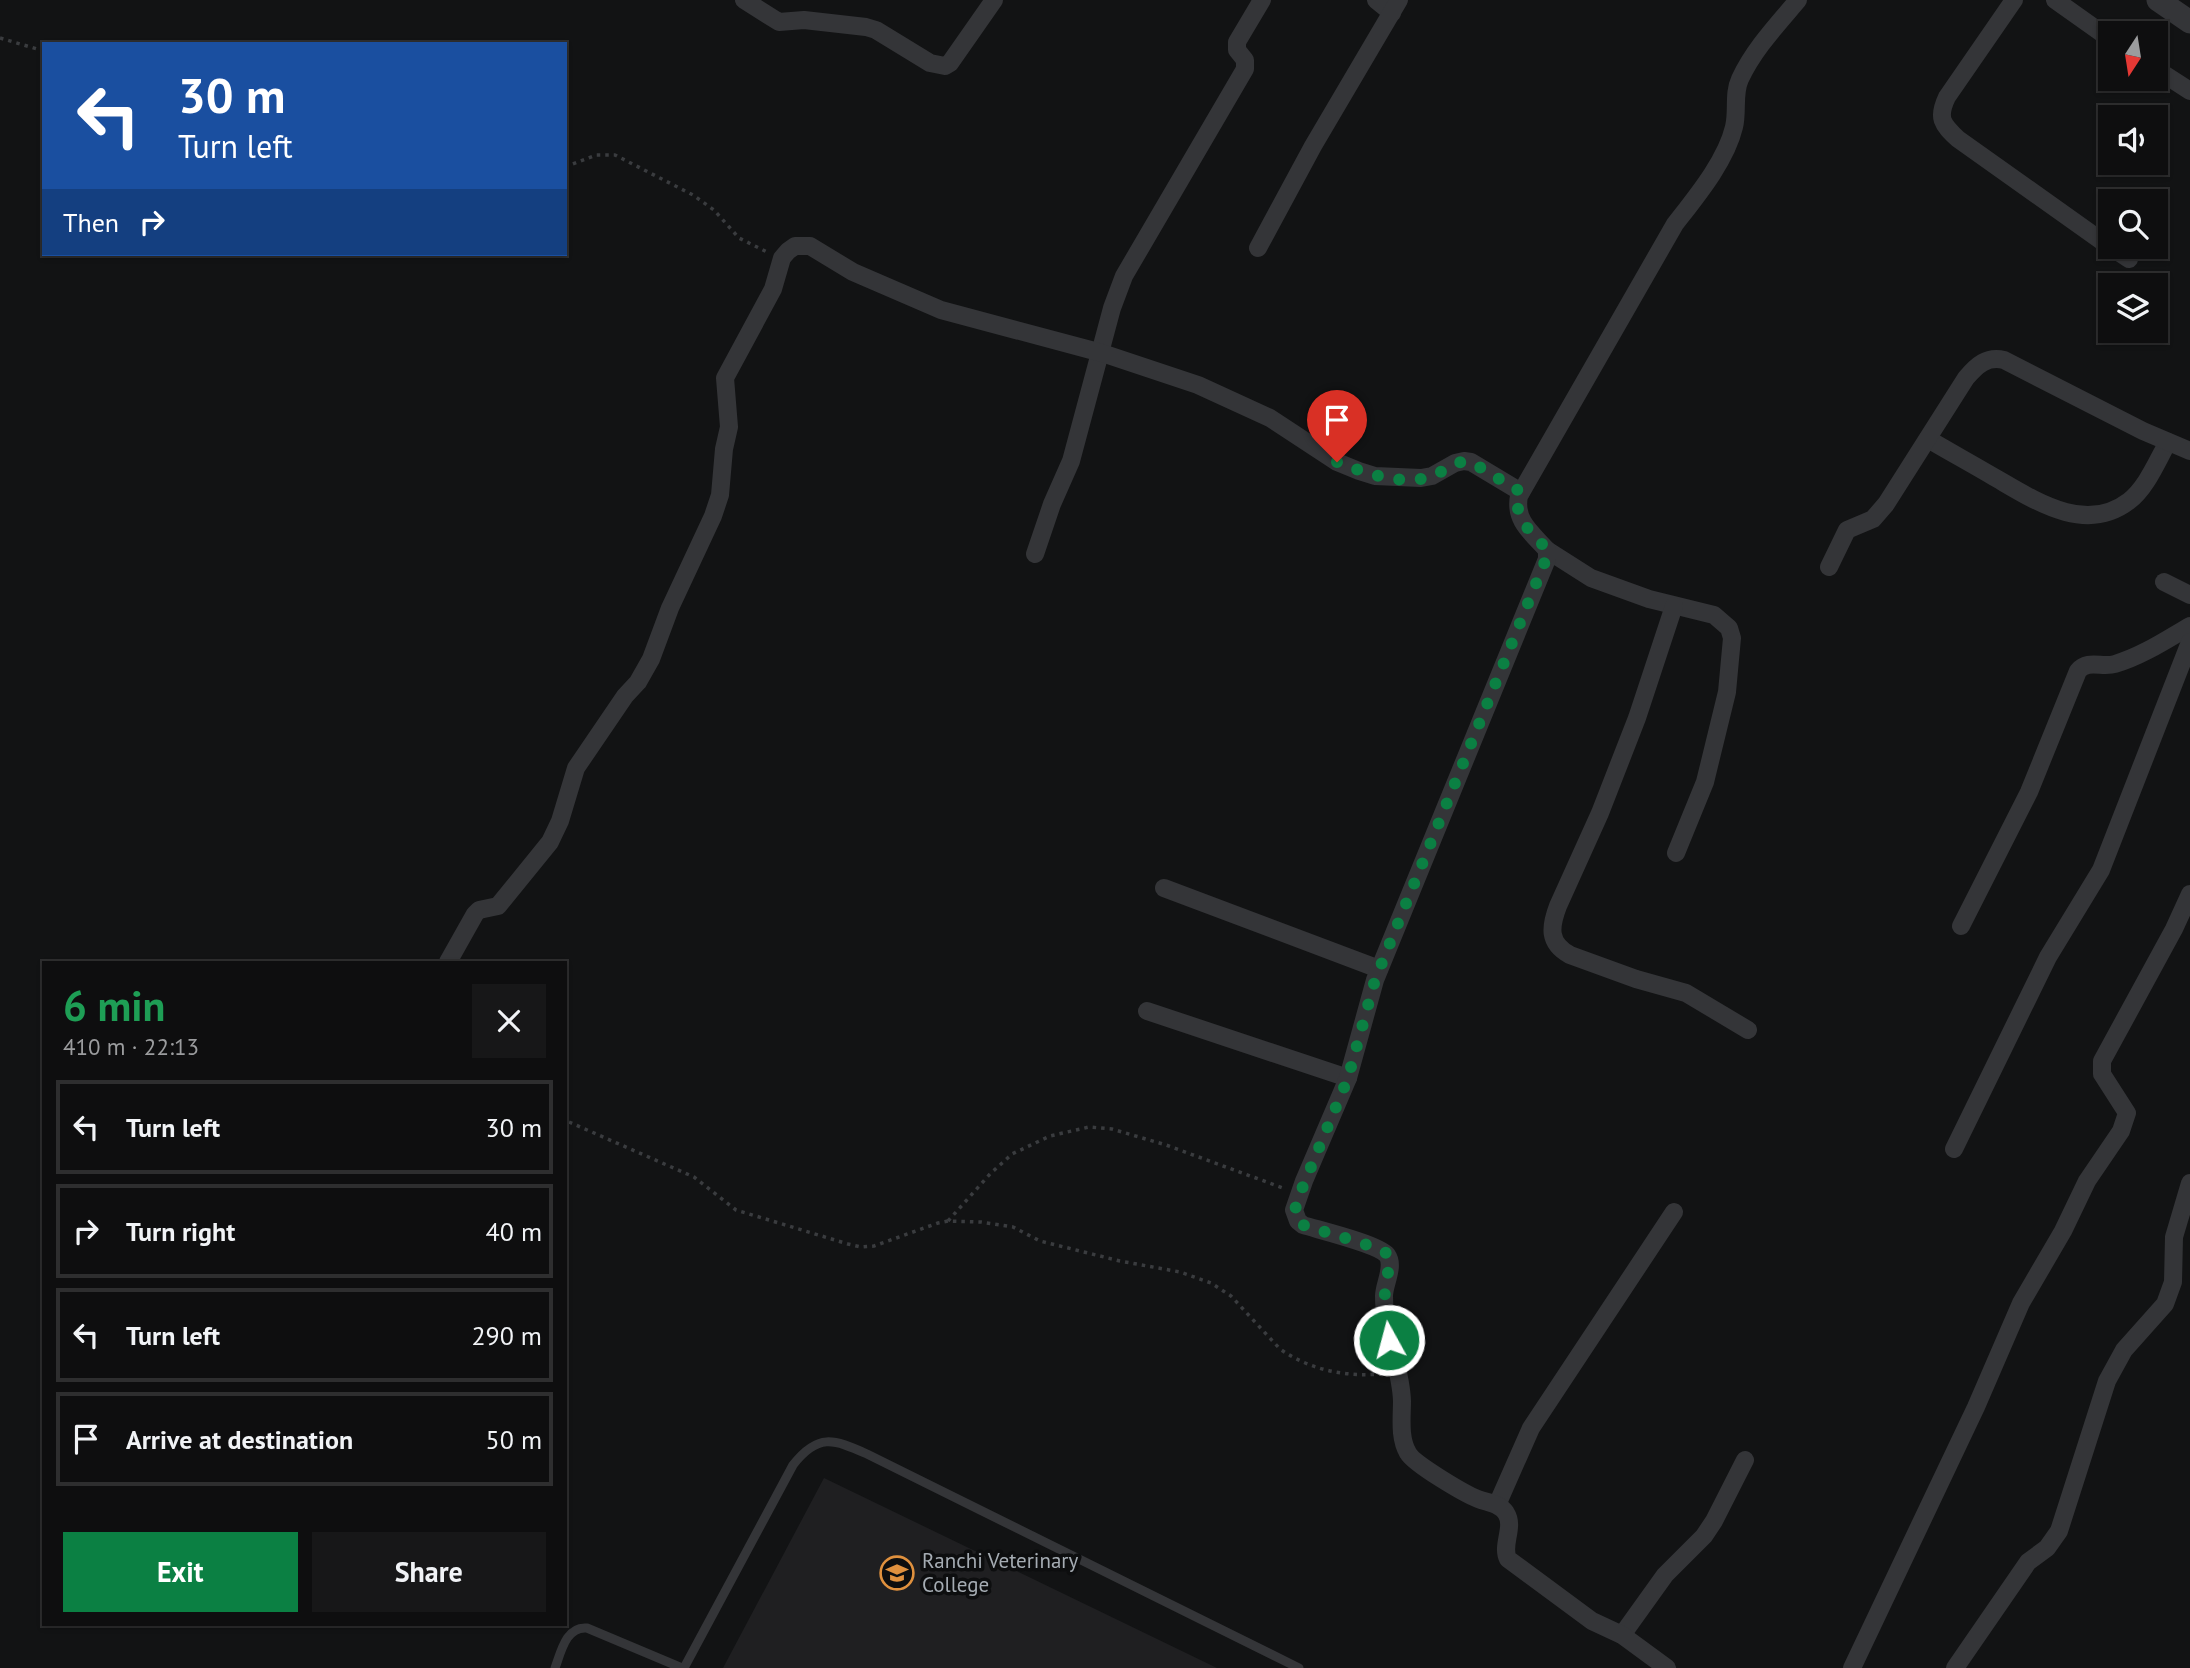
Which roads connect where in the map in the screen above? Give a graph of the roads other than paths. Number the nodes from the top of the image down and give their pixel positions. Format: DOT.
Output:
graph roads {
  1 [pos="744,0"];
  2 [pos="994,0"];
  3 [pos="1262,0"];
  4 [pos="1376,0"];
  5 [pos="1798,0"];
  6 [pos="2014,0"];
  7 [pos="2054,0"];
  8 [pos="2158,0"];
  9 [pos="1395,6"];
  10 [pos="2190,22"];
  11 [pos="2098,31"];
  12 [pos="2168,77"];
  13 [pos="2190,91"];
  14 [pos="2098,238"];
  15 [pos="1258,248"];
  16 [pos="1102,354"];
  17 [pos="1928,439"];
  18 [pos="2168,442"];
  19 [pos="2190,451"];
  20 [pos="1521,492"];
  21 [pos="1547,550"];
  22 [pos="1035,554"];
  23 [pos="1829,567"];
  24 [pos="2164,582"];
  25 [pos="2190,595"];
  26 [pos="1674,606"];
  27 [pos="2190,625"];
  28 [pos="2190,642"];
  29 [pos="1676,853"];
  30 [pos="1164,888"];
  31 [pos="2190,894"];
  32 [pos="1961,926"];
  33 [pos="449,961"];
  34 [pos="1379,969"];
  35 [pos="1147,1011"];
  36 [pos="1748,1030"];
  37 [pos="1348,1078"];
  38 [pos="1954,1149"];
  39 [pos="2190,1183"];
  40 [pos="1674,1212"];
  41 [pos="1745,1460"];
  42 [pos="1497,1505"];
  43 [pos="1622,1635"];
  44 [pos="555,1668"];
  45 [pos="683,1668"];
  46 [pos="1299,1668"];
  47 [pos="1667,1668"];
  48 [pos="1852,1668"];
  49 [pos="1956,1668"];
  1 -- 2 [label="street"];
  3 -- 16 [label="street"];
  4 -- 9 [label="street"];
  5 -- 20 [label="street"];
  6 -- 14 [label="street"];
  7 -- 11 [label="street"];
  8 -- 10 [label="street"];
  9 -- 15 [label="street"];
  12 -- 13 [label="street"];
  16 -- 20 [label="street"];
  16 -- 22 [label="street"];
  16 -- 33 [label="street"];
  17 -- 18 [label="street"];
  17 -- 18 [label="street"];
  17 -- 23 [label="street"];
  18 -- 19 [label="street"];
  20 -- 21 [label="street"];
  21 -- 26 [label="street"];
  21 -- 34 [label="street"];
  24 -- 25 [label="street"];
  26 -- 29 [label="street"];
  26 -- 36 [label="street"];
  27 -- 32 [label="street"];
  28 -- 38 [label="street"];
  30 -- 34 [label="street"];
  31 -- 48 [label="street"];
  34 -- 37 [label="street"];
  35 -- 37 [label="street"];
  37 -- 42 [label="street"];
  39 -- 49 [label="street"];
  40 -- 42 [label="street"];
  41 -- 43 [label="street"];
  42 -- 43 [label="street"];
  43 -- 47 [label="street"];
  44 -- 45 [label="lane"];
  45 -- 46 [label="lane"];
}
